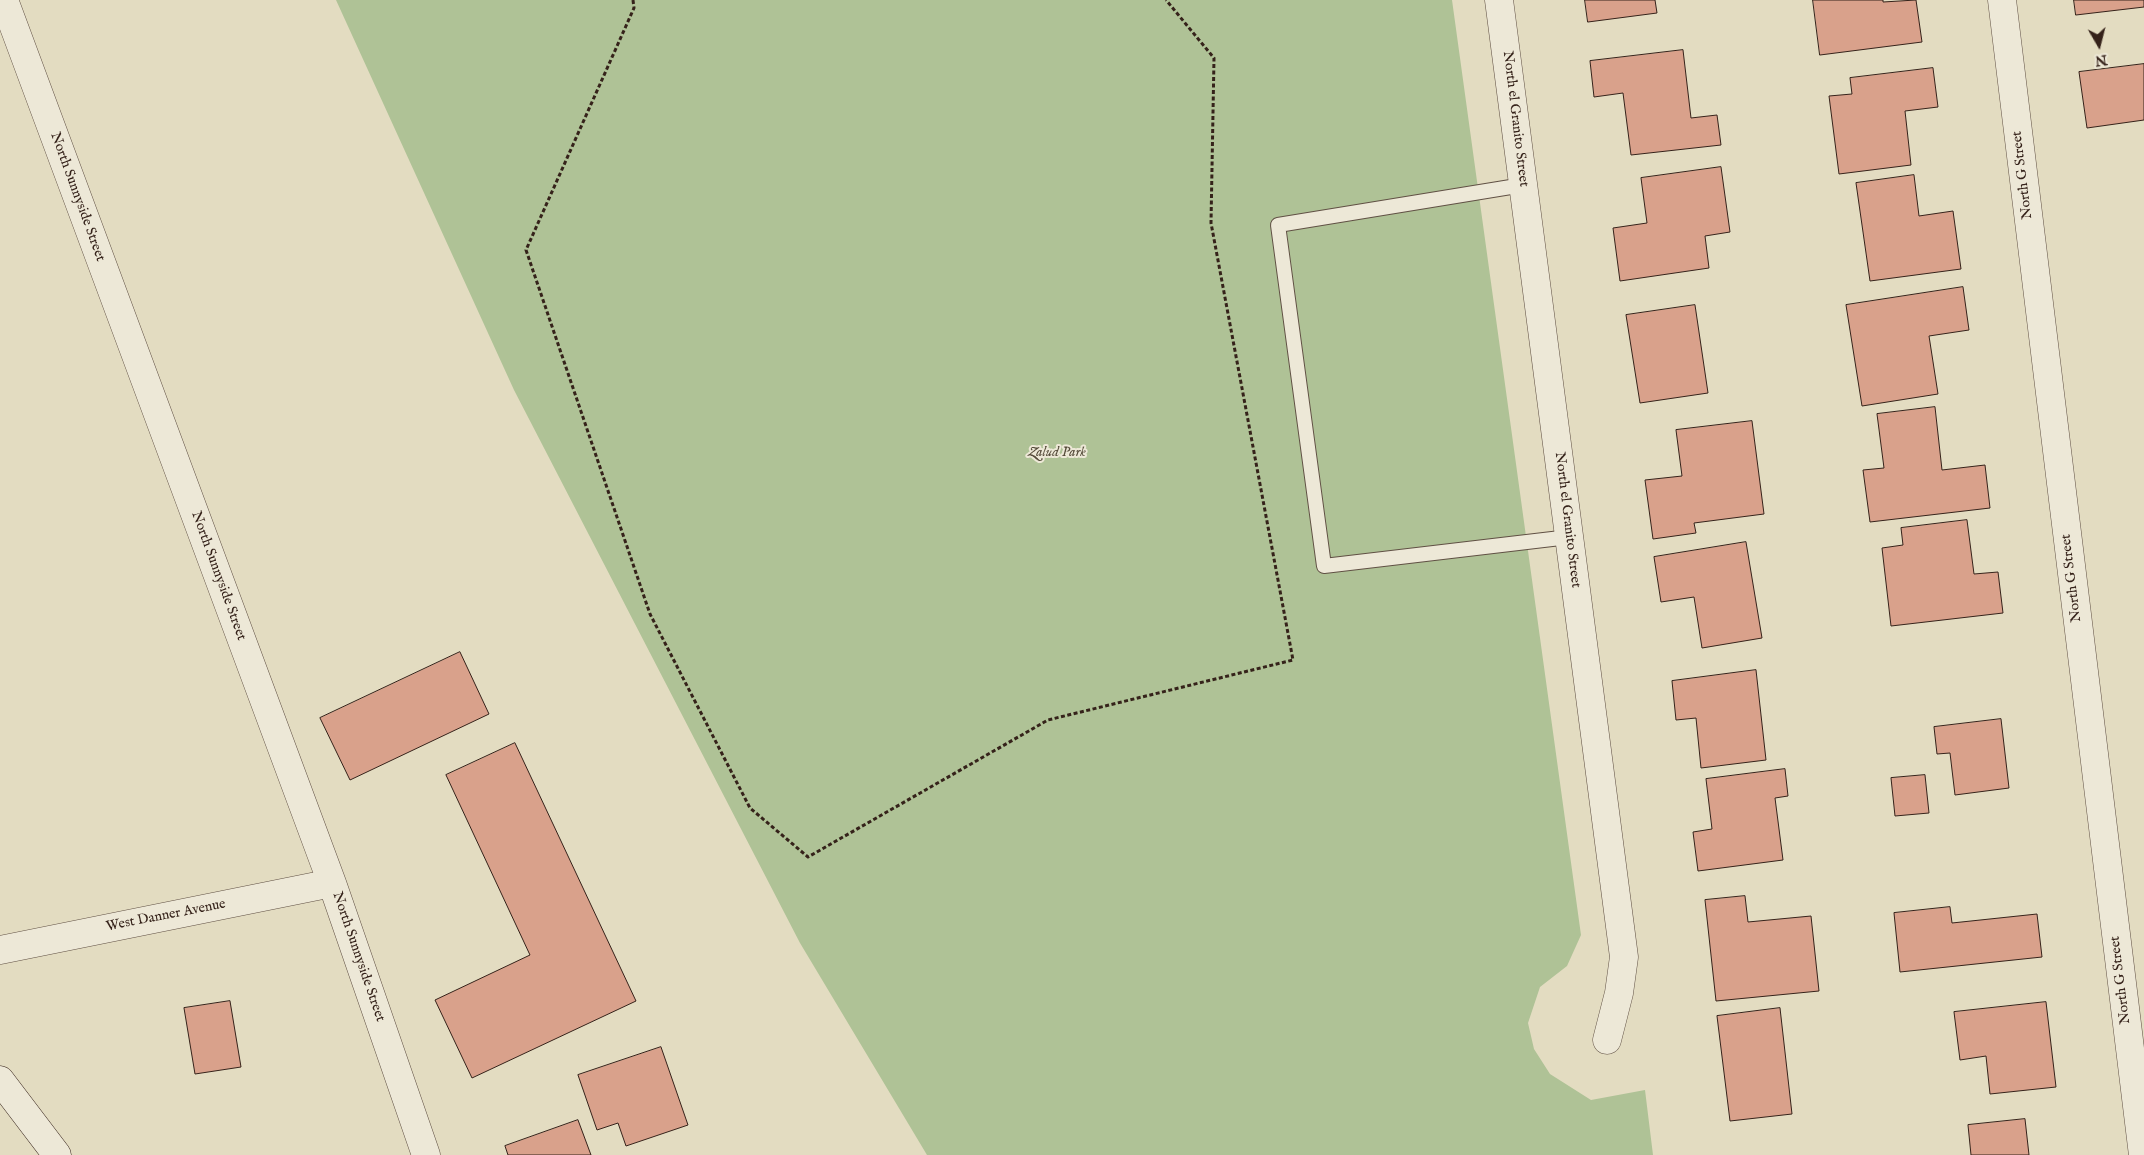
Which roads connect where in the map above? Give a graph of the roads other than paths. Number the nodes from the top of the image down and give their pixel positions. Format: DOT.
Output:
graph roads {
  1 [pos="4,0"];
  2 [pos="1499,0"];
  3 [pos="2002,0"];
  4 [pos="1523,185"];
  5 [pos="1570,537"];
  6 [pos="332,883"];
  7 [pos="0,950"];
  8 [pos="1607,1040"];
  9 [pos="0,1080"];
  10 [pos="57,1155"];
  11 [pos="426,1155"];
  12 [pos="2143,1155"];
  1 -- 6 [label="street, North Sunnyside Street"];
  2 -- 4 [label="street, North el Granito Street"];
  3 -- 12 [label="street, North G Street"];
  4 -- 5 [label="street, North el Granito Street"];
  4 -- 5 [label="lane"];
  5 -- 8 [label="street, North el Granito Street"];
  6 -- 7 [label="street, West Danner Avenue"];
  6 -- 11 [label="street, North Sunnyside Street"];
  9 -- 10 [label="street"];
}
